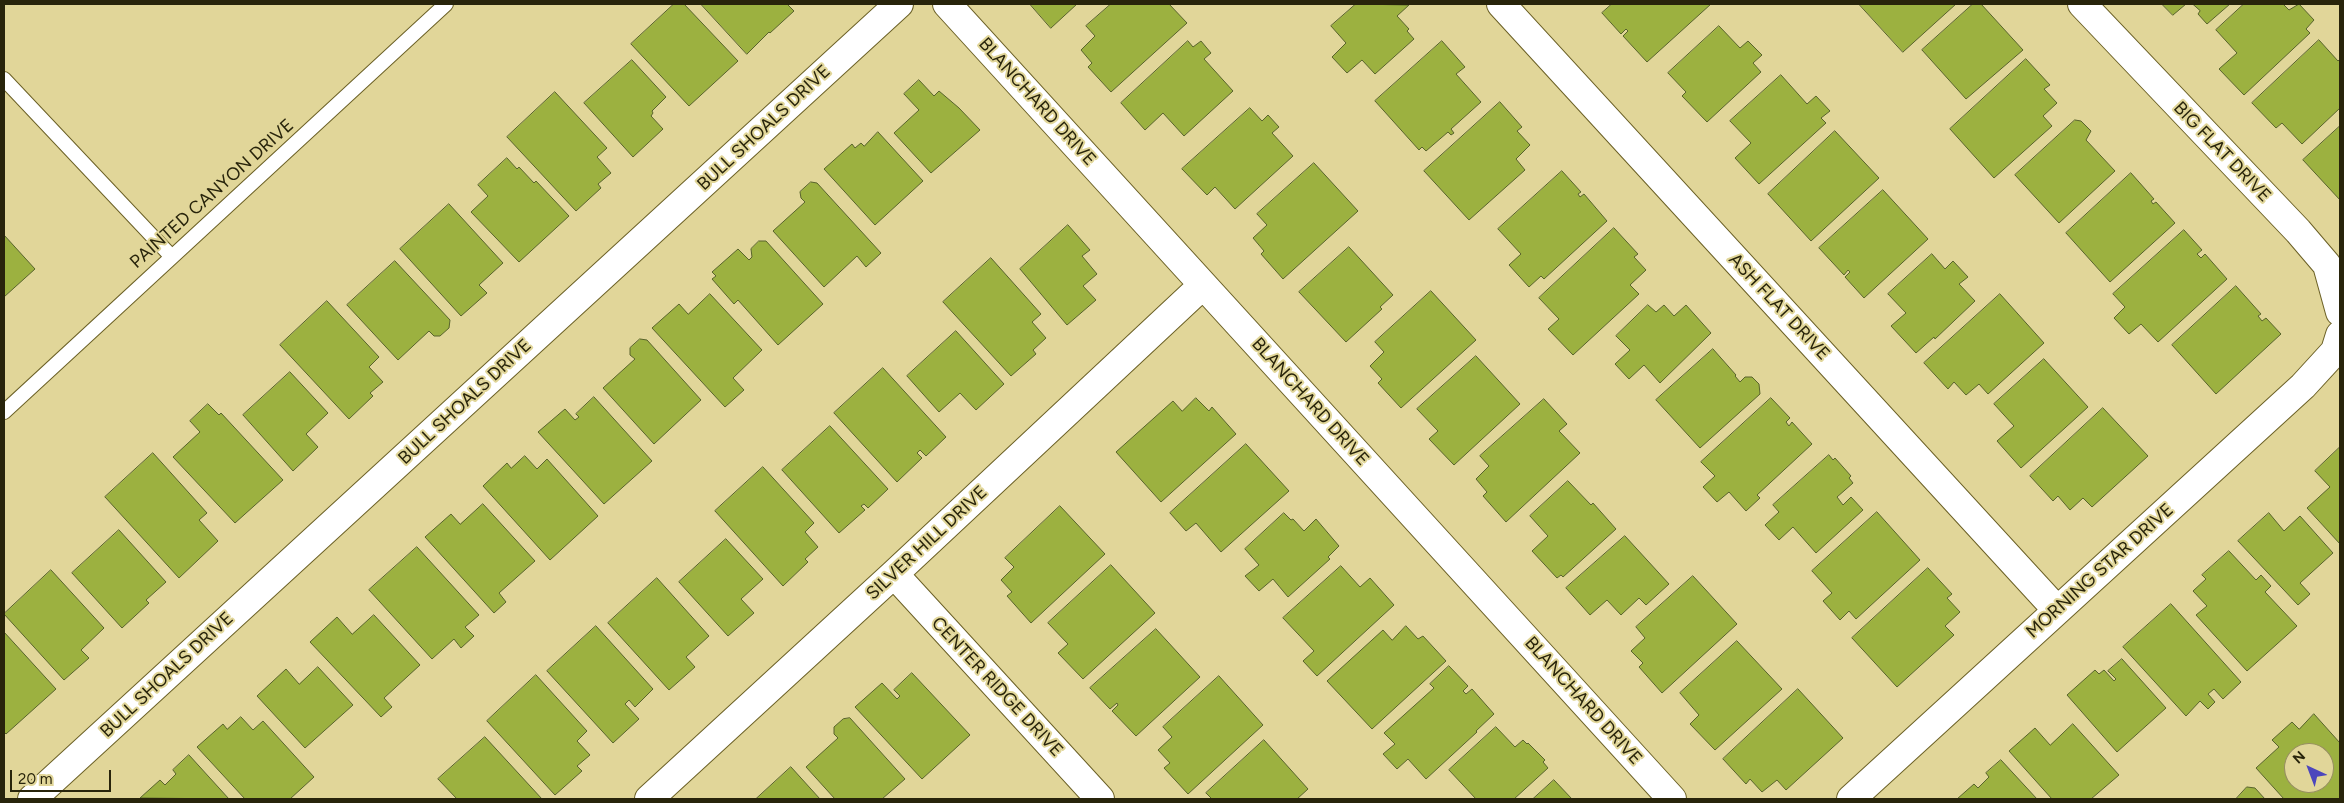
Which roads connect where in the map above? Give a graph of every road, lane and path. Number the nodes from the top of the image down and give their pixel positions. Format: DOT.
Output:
graph roads {
  1 [pos="446,4"];
  2 [pos="899,4"];
  3 [pos="947,4"];
  4 [pos="1501,4"];
  5 [pos="2082,4"];
  6 [pos="4,80"];
  7 [pos="171,256"];
  8 [pos="1203,285"];
  9 [pos="2340,312"];
  10 [pos="2340,335"];
  11 [pos="4,412"];
  12 [pos="894,574"];
  13 [pos="2057,610"];
  14 [pos="32,799"];
  15 [pos="648,799"];
  16 [pos="1100,799"];
  17 [pos="1672,799"];
  18 [pos="1851,799"];
  1 -- 7 [label="lane, PAINTED CANYON DRIVE"];
  2 -- 14 [label="street, BULL SHOALS DRIVE"];
  3 -- 8 [label="street, BLANCHARD DRIVE"];
  4 -- 13 [label="street, ASH FLAT DRIVE"];
  5 -- 9 [label="street, BIG FLAT DRIVE"];
  6 -- 7 [label="lane"];
  7 -- 11 [label="lane, PAINTED CANYON DRIVE"];
  8 -- 12 [label="street, SILVER HILL DRIVE"];
  8 -- 17 [label="street, BLANCHARD DRIVE"];
  10 -- 13 [label="street, MORNING STAR DRIVE"];
  12 -- 15 [label="street, SILVER HILL DRIVE"];
  12 -- 16 [label="street, CENTER RIDGE DRIVE"];
  13 -- 18 [label="street, MORNING STAR DRIVE"];
}
